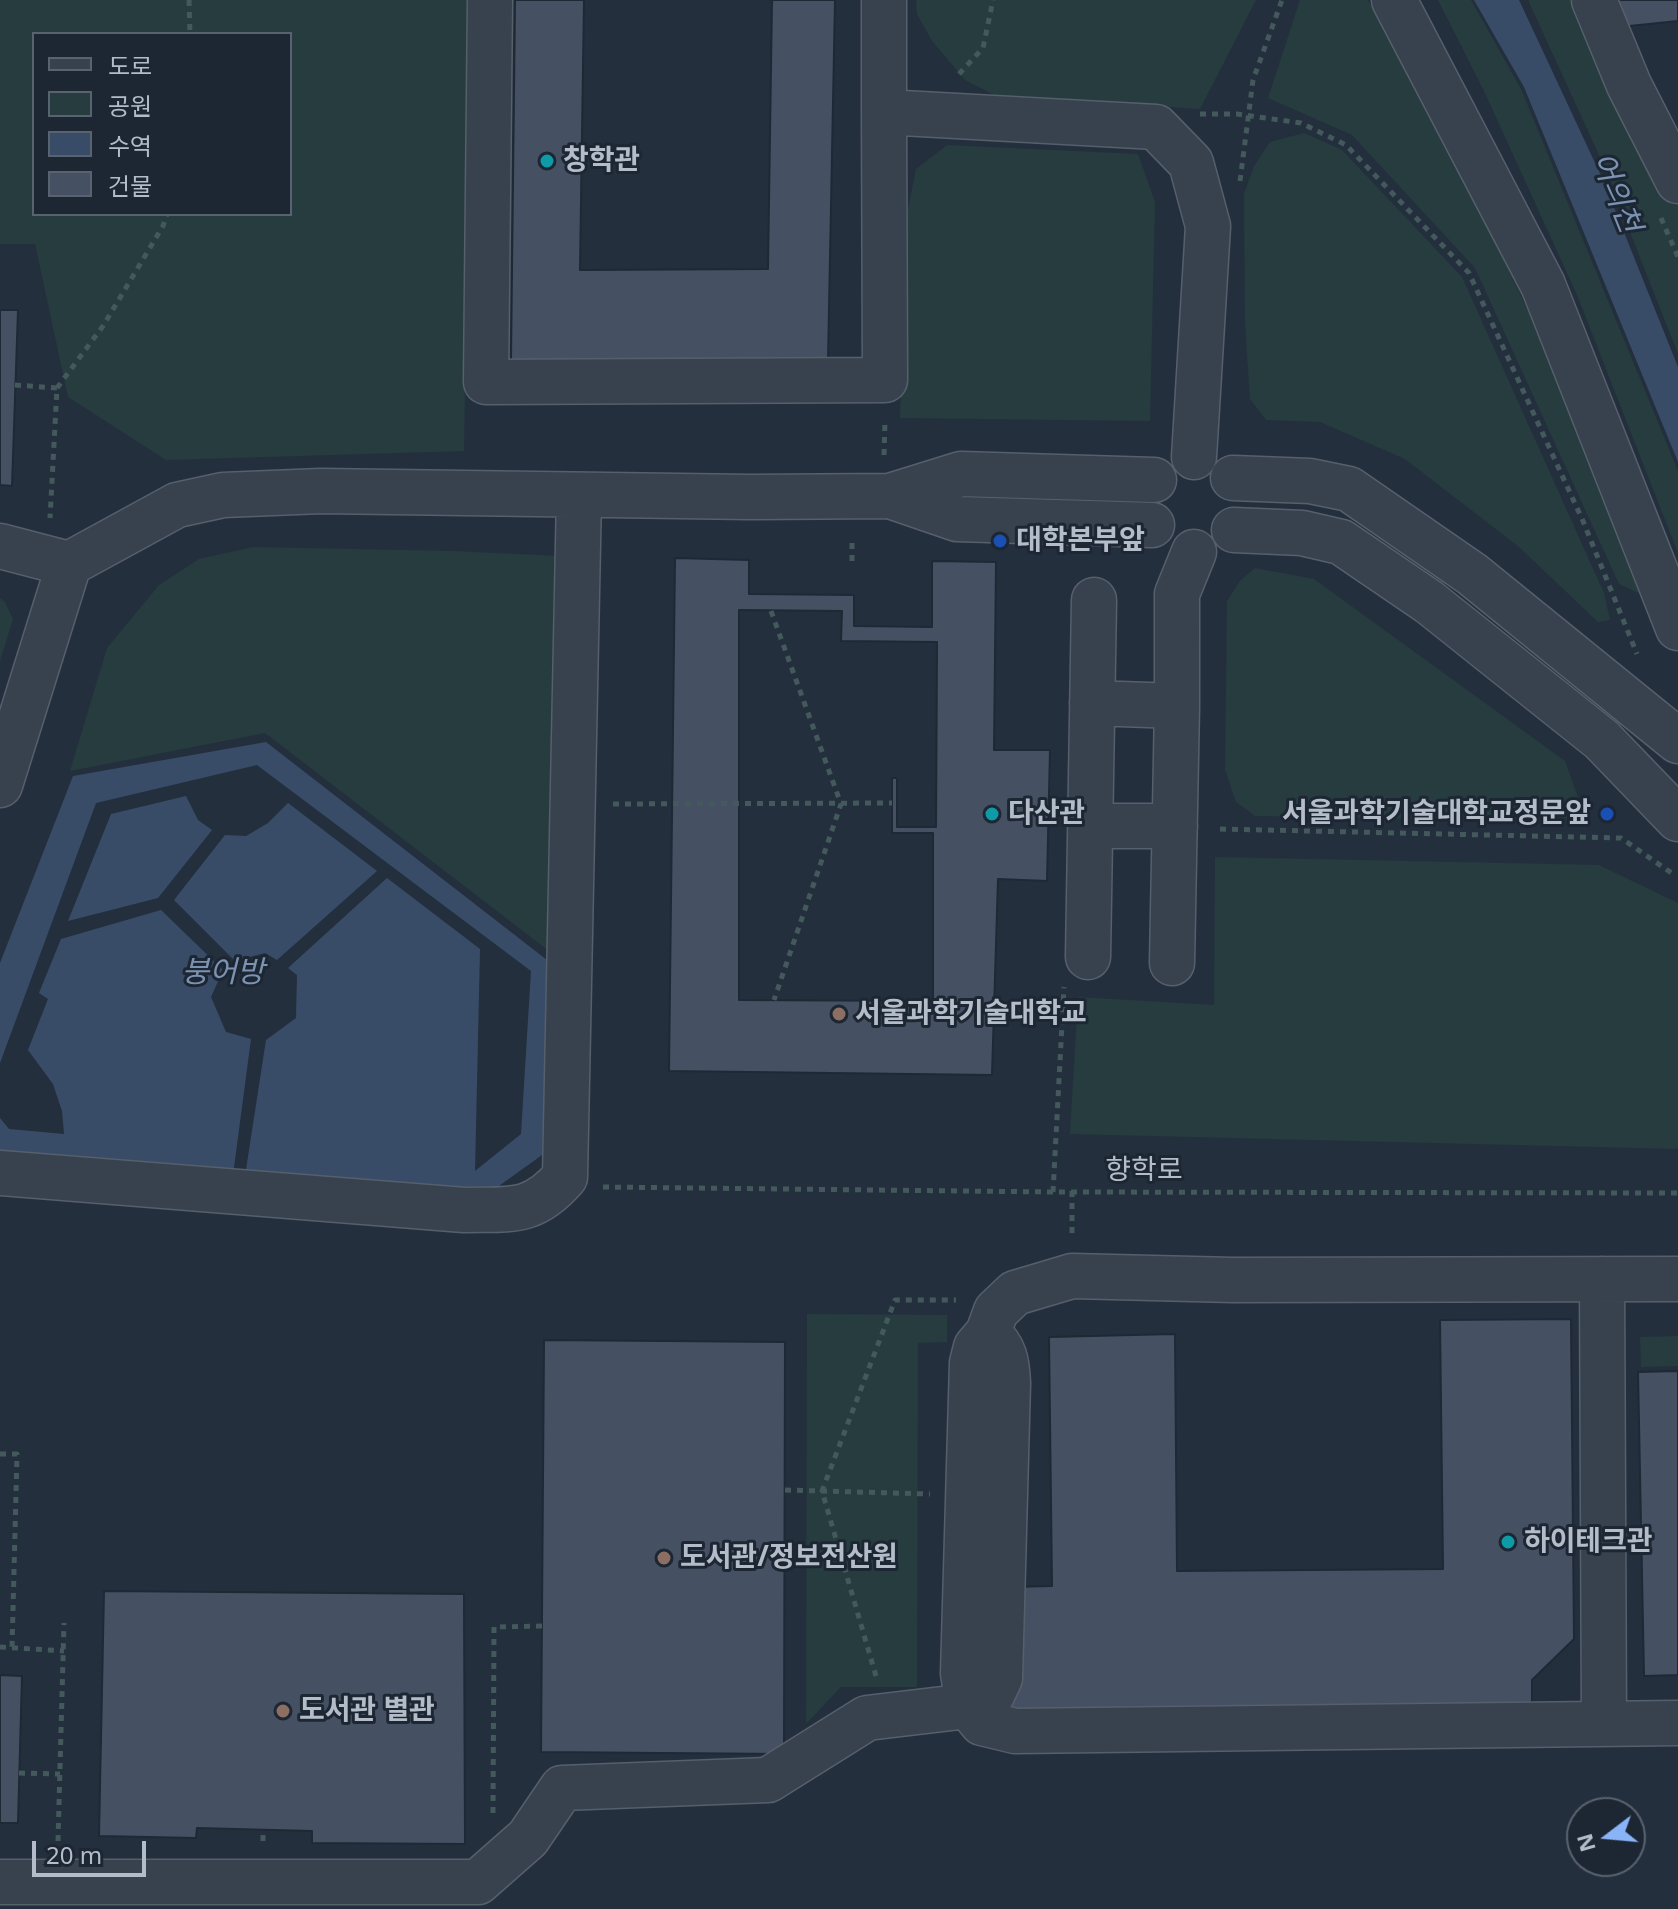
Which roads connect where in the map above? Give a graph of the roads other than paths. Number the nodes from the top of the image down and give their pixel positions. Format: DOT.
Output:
graph roads {
  1 [pos="490,0"];
  2 [pos="884,0"];
  3 [pos="1394,0"];
  4 [pos="1594,0"];
  5 [pos="884,112"];
  6 [pos="1678,181"];
  7 [pos="1194,457"];
  8 [pos="1233,478"];
  9 [pos="1154,480"];
  10 [pos="579,495"];
  11 [pos="890,496"];
  12 [pos="1152,525"];
  13 [pos="1234,530"];
  14 [pos="0,546"];
  15 [pos="1194,552"];
  16 [pos="69,564"];
  17 [pos="1094,600"];
  18 [pos="1678,628"];
  19 [pos="1092,703"];
  20 [pos="1177,706"];
  21 [pos="1678,741"];
  22 [pos="0,785"];
  23 [pos="1678,819"];
  24 [pos="1091,826"];
  25 [pos="1175,826"];
  26 [pos="1088,957"];
  27 [pos="1172,963"];
  28 [pos="0,1173"];
  29 [pos="1602,1279"];
  30 [pos="1678,1279"];
  31 [pos="998,1317"];
  32 [pos="968,1706"];
  33 [pos="1678,1723"];
  34 [pos="1604,1724"];
  35 [pos="0,1882"];
  1 -- 5 [label="lane"];
  2 -- 5 [label="lane"];
  3 -- 18 [label="lane"];
  4 -- 6 [label="lane"];
  5 -- 7 [label="lane"];
  7 -- 8 [label="lane"];
  7 -- 9 [label="lane"];
  8 -- 13 [label="lane"];
  8 -- 21 [label="lane"];
  9 -- 11 [label="lane"];
  9 -- 12 [label="lane"];
  10 -- 11 [label="lane"];
  10 -- 16 [label="lane"];
  10 -- 28 [label="lane"];
  11 -- 12 [label="lane"];
  12 -- 15 [label="lane"];
  13 -- 15 [label="lane"];
  13 -- 23 [label="lane"];
  14 -- 16 [label="lane"];
  15 -- 20 [label="lane"];
  16 -- 22 [label="lane"];
  17 -- 19 [label="lane"];
  19 -- 20 [label="lane"];
  19 -- 24 [label="lane"];
  20 -- 25 [label="lane"];
  24 -- 25 [label="lane"];
  24 -- 26 [label="lane"];
  25 -- 27 [label="lane"];
  29 -- 30 [label="lane"];
  29 -- 31 [label="lane"];
  29 -- 34 [label="lane"];
  31 -- 32 [label="lane"];
  31 -- 32 [label="lane"];
  32 -- 34 [label="lane"];
  32 -- 35 [label="lane"];
  33 -- 34 [label="lane"];
}
